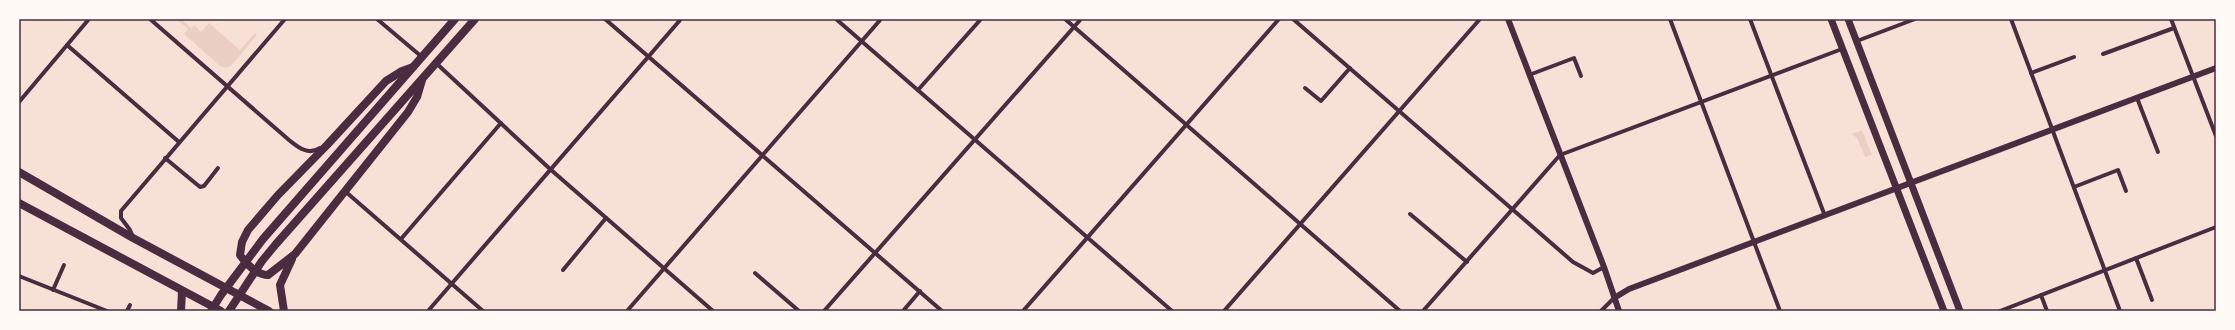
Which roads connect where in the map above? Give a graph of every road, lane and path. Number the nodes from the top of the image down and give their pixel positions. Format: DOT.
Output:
graph roads {
  1 [pos="89,19"];
  2 [pos="150,19"];
  3 [pos="285,19"];
  4 [pos="377,19"];
  5 [pos="455,19"];
  6 [pos="475,19"];
  7 [pos="605,19"];
  8 [pos="681,19"];
  9 [pos="836,19"];
  10 [pos="881,19"];
  11 [pos="981,19"];
  12 [pos="1064,19"];
  13 [pos="1081,19"];
  14 [pos="1280,19"];
  15 [pos="1293,19"];
  16 [pos="1480,19"];
  17 [pos="1508,19"];
  18 [pos="1670,19"];
  19 [pos="1750,19"];
  20 [pos="1830,19"];
  21 [pos="1848,19"];
  22 [pos="1915,19"];
  23 [pos="2011,19"];
  24 [pos="2171,19"];
  25 [pos="1074,27"];
  26 [pos="2174,28"];
  27 [pos="862,41"];
  28 [pos="1857,41"];
  29 [pos="67,45"];
  30 [pos="1842,49"];
  31 [pos="2103,54"];
  32 [pos="648,56"];
  33 [pos="422,57"];
  34 [pos="2074,58"];
  35 [pos="436,63"];
  36 [pos="413,67"];
  37 [pos="1350,68"];
  38 [pos="2216,68"];
  39 [pos="2031,73"];
  40 [pos="1529,75"];
  41 [pos="1772,75"];
  42 [pos="1581,76"];
  43 [pos="2193,77"];
  44 [pos="422,80"];
  45 [pos="227,86"];
  46 [pos="1305,88"];
  47 [pos="918,90"];
  48 [pos="2137,98"];
  49 [pos="19,102"];
  50 [pos="1701,102"];
  51 [pos="1398,111"];
  52 [pos="501,123"];
  53 [pos="1186,125"];
  54 [pos="2053,129"];
  55 [pos="2216,136"];
  56 [pos="974,140"];
  57 [pos="178,142"];
  58 [pos="328,146"];
  59 [pos="2158,152"];
  60 [pos="763,155"];
  61 [pos="1560,155"];
  62 [pos="165,158"];
  63 [pos="218,168"];
  64 [pos="550,169"];
  65 [pos="19,172"];
  66 [pos="1911,183"];
  67 [pos="2074,187"];
  68 [pos="1895,190"];
  69 [pos="2126,191"];
  70 [pos="346,192"];
  71 [pos="19,203"];
  72 [pos="1512,210"];
  73 [pos="1410,214"];
  74 [pos="1825,216"];
  75 [pos="606,218"];
  76 [pos="1300,224"];
  77 [pos="2216,227"];
  78 [pos="133,238"];
  79 [pos="401,239"];
  80 [pos="1087,239"];
  81 [pos="1754,242"];
  82 [pos="875,252"];
  83 [pos="295,254"];
  84 [pos="2136,258"];
  85 [pos="1467,262"];
  86 [pos="64,265"];
  87 [pos="1604,267"];
  88 [pos="665,269"];
  89 [pos="562,270"];
  90 [pos="2105,270"];
  91 [pos="755,273"];
  92 [pos="19,276"];
  93 [pos="450,283"];
  94 [pos="53,290"];
  95 [pos="182,291"];
  96 [pos="920,291"];
  97 [pos="2040,295"];
  98 [pos="1614,298"];
  99 [pos="2152,300"];
  100 [pos="130,305"];
  101 [pos="107,311"];
  102 [pos="127,311"];
  103 [pos="181,311"];
  104 [pos="212,311"];
  105 [pos="221,311"];
  106 [pos="229,311"];
  107 [pos="269,311"];
  108 [pos="284,311"];
  109 [pos="428,311"];
  110 [pos="483,311"];
  111 [pos="627,311"];
  112 [pos="712,311"];
  113 [pos="798,311"];
  114 [pos="824,311"];
  115 [pos="903,311"];
  116 [pos="942,311"];
  117 [pos="1023,311"];
  118 [pos="1172,311"];
  119 [pos="1224,311"];
  120 [pos="1400,311"];
  121 [pos="1423,311"];
  122 [pos="1602,311"];
  123 [pos="1619,311"];
  124 [pos="1780,311"];
  125 [pos="1944,311"];
  126 [pos="1960,311"];
  127 [pos="2000,311"];
  128 [pos="2047,311"];
  129 [pos="2120,311"];
  1 -- 29 [label="street"];
  2 -- 45 [label="street"];
  3 -- 45 [label="street"];
  4 -- 33 [label="street"];
  5 -- 33 [label="highway"];
  6 -- 35 [label="highway"];
  7 -- 32 [label="street"];
  8 -- 32 [label="street"];
  9 -- 27 [label="street"];
  10 -- 27 [label="street"];
  11 -- 47 [label="street"];
  12 -- 25 [label="street"];
  13 -- 25 [label="street"];
  14 -- 53 [label="street"];
  15 -- 37 [label="street"];
  16 -- 51 [label="street"];
  17 -- 40 [label="street"];
  18 -- 50 [label="street"];
  19 -- 41 [label="street"];
  20 -- 30 [label="main road"];
  21 -- 28 [label="main road"];
  22 -- 28 [label="street"];
  23 -- 39 [label="street"];
  24 -- 26 [label="street"];
  25 -- 53 [label="street"];
  25 -- 56 [label="street"];
  26 -- 31 [label="street"];
  26 -- 43 [label="street"];
  27 -- 47 [label="street"];
  27 -- 60 [label="street"];
  28 -- 66 [label="main road"];
  29 -- 49 [label="street"];
  29 -- 57 [label="street"];
  30 -- 41 [label="street"];
  30 -- 68 [label="main road"];
  32 -- 60 [label="street"];
  32 -- 64 [label="street"];
  33 -- 36 [label="highway"];
  34 -- 39 [label="street"];
  35 -- 44 [label="highway"];
  35 -- 52 [label="street"];
  36 -- 58 [label="highway"];
  36 -- 104 [label="highway"];
  37 -- 46 [label="street"];
  37 -- 51 [label="street"];
  38 -- 43 [label="street"];
  39 -- 54 [label="street"];
  40 -- 42 [label="street"];
  40 -- 61 [label="street"];
  41 -- 50 [label="street"];
  41 -- 74 [label="street"];
  43 -- 48 [label="street"];
  43 -- 55 [label="street"];
  44 -- 70 [label="highway"];
  44 -- 106 [label="highway"];
  45 -- 57 [label="street"];
  45 -- 58 [label="street"];
  47 -- 56 [label="street"];
  48 -- 54 [label="street"];
  48 -- 59 [label="street"];
  50 -- 61 [label="street"];
  50 -- 81 [label="street"];
  51 -- 72 [label="street"];
  51 -- 76 [label="street"];
  52 -- 64 [label="street"];
  52 -- 79 [label="street"];
  53 -- 76 [label="street"];
  53 -- 80 [label="street"];
  54 -- 66 [label="street"];
  54 -- 67 [label="street"];
  56 -- 80 [label="street"];
  56 -- 82 [label="street"];
  57 -- 62 [label="street"];
  58 -- 83 [label="highway"];
  60 -- 82 [label="street"];
  60 -- 88 [label="street"];
  61 -- 72 [label="street"];
  61 -- 87 [label="street"];
  62 -- 63 [label="street"];
  62 -- 78 [label="street"];
  64 -- 75 [label="street"];
  64 -- 93 [label="street"];
  65 -- 78 [label="highway"];
  66 -- 68 [label="street"];
  66 -- 126 [label="main road"];
  67 -- 69 [label="street"];
  67 -- 90 [label="street"];
  68 -- 74 [label="street"];
  68 -- 125 [label="main road"];
  70 -- 79 [label="street"];
  70 -- 83 [label="highway"];
  71 -- 95 [label="highway"];
  72 -- 85 [label="street"];
  72 -- 87 [label="street"];
  73 -- 85 [label="street"];
  74 -- 81 [label="street"];
  75 -- 88 [label="street"];
  75 -- 89 [label="street"];
  76 -- 119 [label="street"];
  76 -- 120 [label="street"];
  77 -- 84 [label="street"];
  78 -- 107 [label="highway"];
  79 -- 93 [label="street"];
  80 -- 117 [label="street"];
  80 -- 118 [label="street"];
  81 -- 98 [label="street"];
  81 -- 124 [label="street"];
  82 -- 96 [label="street"];
  82 -- 114 [label="street"];
  83 -- 108 [label="highway"];
  84 -- 90 [label="street"];
  84 -- 99 [label="street"];
  85 -- 121 [label="street"];
  86 -- 94 [label="street"];
  87 -- 98 [label="street"];
  88 -- 111 [label="street"];
  88 -- 112 [label="street"];
  90 -- 97 [label="street"];
  90 -- 129 [label="street"];
  91 -- 113 [label="street"];
  92 -- 94 [label="street"];
  93 -- 109 [label="street"];
  93 -- 110 [label="street"];
  94 -- 101 [label="street"];
  95 -- 103 [label="highway"];
  95 -- 105 [label="highway"];
  96 -- 115 [label="street"];
  96 -- 116 [label="street"];
  97 -- 127 [label="street"];
  97 -- 128 [label="street"];
  98 -- 122 [label="street"];
  98 -- 123 [label="street"];
  100 -- 102 [label="street"];
}
